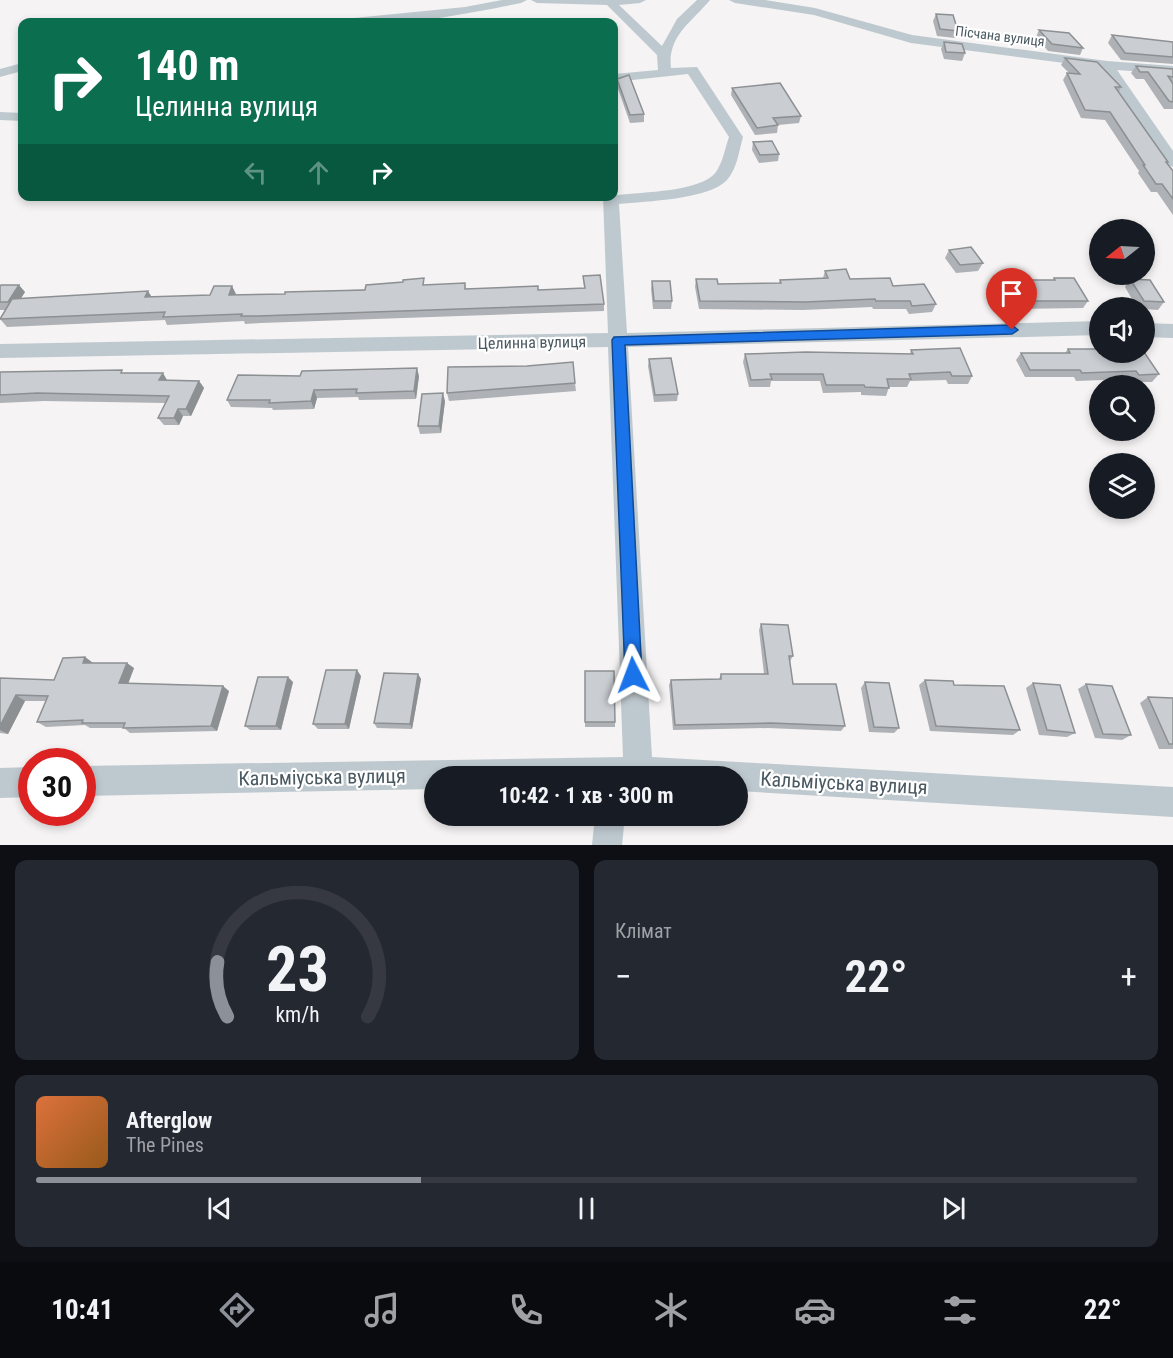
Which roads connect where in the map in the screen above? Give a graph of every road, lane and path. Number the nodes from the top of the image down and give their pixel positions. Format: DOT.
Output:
graph roads {
  1 [pos="521,0"];
  2 [pos="537,0"];
  3 [pos="640,0"];
  4 [pos="704,0"];
  5 [pos="735,0"];
  6 [pos="610,2"];
  7 [pos="762,2"];
  8 [pos="391,18"];
  9 [pos="663,54"];
  10 [pos="1107,64"];
  11 [pos="18,68"];
  12 [pos="1173,70"];
  13 [pos="0,73"];
  14 [pos="665,73"];
  15 [pos="618,78"];
  16 [pos="0,116"];
  17 [pos="18,117"];
  18 [pos="1173,162"];
  19 [pos="618,197"];
  20 [pos="612,201"];
  21 [pos="1089,328"];
  22 [pos="1155,330"];
  23 [pos="1173,331"];
  24 [pos="618,340"];
  25 [pos="0,351"];
  26 [pos="622,766"];
  27 [pos="424,776"];
  28 [pos="748,780"];
  29 [pos="96,781"];
  30 [pos="18,782"];
  31 [pos="0,783"];
  32 [pos="1173,802"];
  33 [pos="609,826"];
  34 [pos="607,845"];
  1 -- 8 [label="street"];
  2 -- 6 [label="street"];
  3 -- 6 [label="street"];
  4 -- 9 [label="street"];
  5 -- 7 [label="street, Пiсчана вулиця"];
  6 -- 9 [label="street"];
  7 -- 10 [label="street, Пiсчана вулиця"];
  9 -- 14 [label="street"];
  10 -- 12 [label="street, Пiсчана вулиця"];
  10 -- 18 [label="street"];
  11 -- 13 [label="street"];
  14 -- 15 [label="street"];
  14 -- 19 [label="street"];
  16 -- 17 [label="street"];
  20 -- 24 [label="street"];
  21 -- 24 [label="street, Целинна вулиця"];
  22 -- 23 [label="street"];
  24 -- 25 [label="street, Целинна вулиця"];
  24 -- 26 [label="street"];
  27 -- 29 [label="street, Кальміуська вулиця"];
  28 -- 32 [label="street, Кальміуська вулиця"];
  30 -- 31 [label="street"];
  33 -- 34 [label="street"];
}
